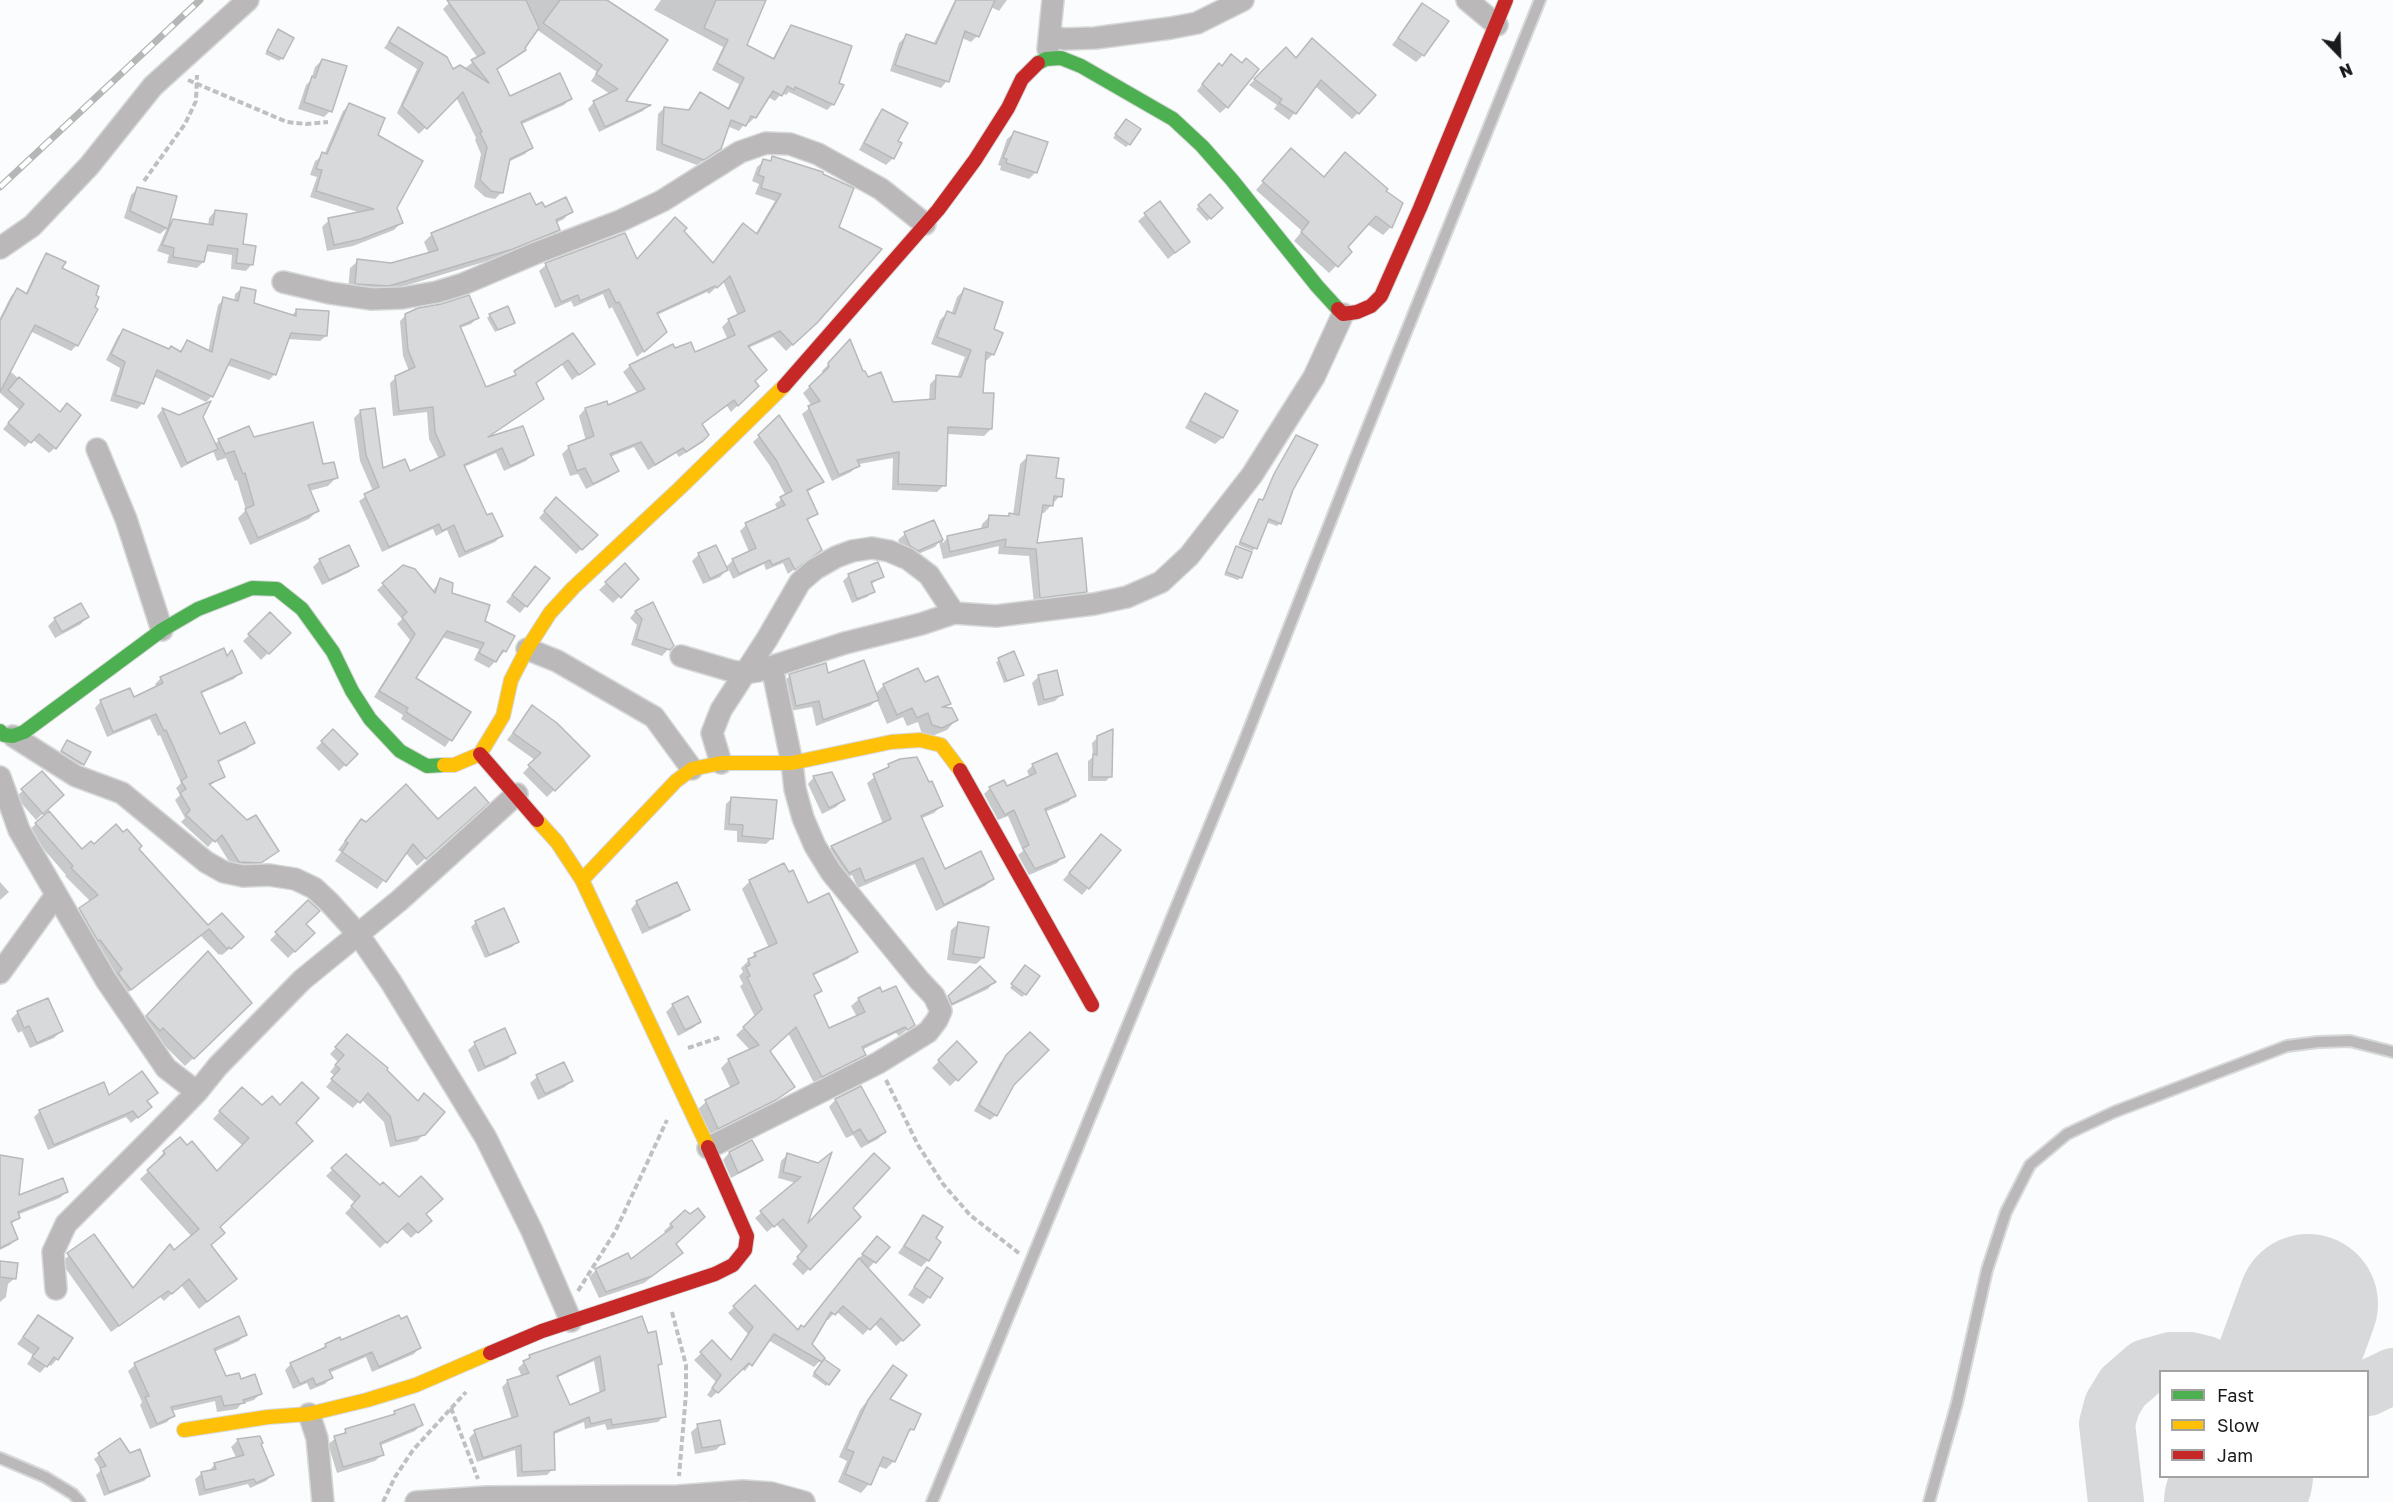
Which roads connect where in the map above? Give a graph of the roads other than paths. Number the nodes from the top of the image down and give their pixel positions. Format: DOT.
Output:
graph roads {
  1 [pos="248,0"];
  2 [pos="1053,0"];
  3 [pos="1243,0"];
  4 [pos="1467,0"];
  5 [pos="1506,0"];
  6 [pos="1540,0"];
  7 [pos="1497,25"];
  8 [pos="1050,36"];
  9 [pos="1046,59"];
  10 [pos="925,224"];
  11 [pos="0,248"];
  12 [pos="283,282"];
  13 [pos="1343,314"];
  14 [pos="97,449"];
  15 [pos="954,613"];
  16 [pos="162,630"];
  17 [pos="526,649"];
  18 [pos="681,656"];
  19 [pos="772,667"];
  20 [pos="745,673"];
  21 [pos="4,736"];
  22 [pos="480,754"];
  23 [pos="721,763"];
  24 [pos="792,763"];
  25 [pos="692,769"];
  26 [pos="0,777"];
  27 [pos="517,794"];
  28 [pos="582,880"];
  29 [pos="56,895"];
  30 [pos="358,934"];
  31 [pos="0,973"];
  32 [pos="1092,1005"];
  33 [pos="2393,1052"];
  34 [pos="197,1092"];
  35 [pos="708,1148"];
  36 [pos="56,1289"];
  37 [pos="568,1315"];
  38 [pos="309,1414"];
  39 [pos="184,1430"];
  40 [pos="0,1458"];
  41 [pos="80,1502"];
  42 [pos="323,1502"];
  43 [pos="416,1502"];
  44 [pos="804,1502"];
  45 [pos="932,1502"];
  46 [pos="1929,1502"];
  1 -- 11 [label="street"];
  2 -- 8 [label="street"];
  3 -- 8 [label="street"];
  4 -- 7 [label="street"];
  5 -- 7 [label="street"];
  6 -- 45 [label="lane"];
  7 -- 13 [label="street"];
  8 -- 9 [label="street"];
  9 -- 10 [label="street"];
  9 -- 13 [label="street"];
  10 -- 12 [label="street"];
  10 -- 17 [label="street"];
  13 -- 15 [label="street"];
  14 -- 16 [label="street"];
  15 -- 19 [label="street"];
  15 -- 20 [label="street"];
  16 -- 21 [label="street"];
  16 -- 22 [label="street"];
  17 -- 22 [label="street"];
  17 -- 25 [label="street"];
  18 -- 20 [label="street"];
  19 -- 20 [label="street"];
  19 -- 24 [label="street"];
  20 -- 23 [label="street"];
  21 -- 30 [label="street"];
  22 -- 27 [label="street"];
  23 -- 24 [label="street"];
  23 -- 25 [label="street"];
  24 -- 32 [label="street"];
  24 -- 35 [label="street"];
  25 -- 28 [label="street"];
  26 -- 29 [label="street"];
  27 -- 28 [label="street"];
  27 -- 30 [label="street"];
  28 -- 35 [label="street"];
  29 -- 31 [label="street"];
  29 -- 34 [label="street"];
  30 -- 34 [label="street"];
  30 -- 37 [label="street"];
  33 -- 46 [label="lane"];
  34 -- 36 [label="street"];
  35 -- 37 [label="street"];
  37 -- 38 [label="street"];
  38 -- 39 [label="street"];
  38 -- 42 [label="street"];
  40 -- 41 [label="lane"];
  43 -- 44 [label="street"];
}
